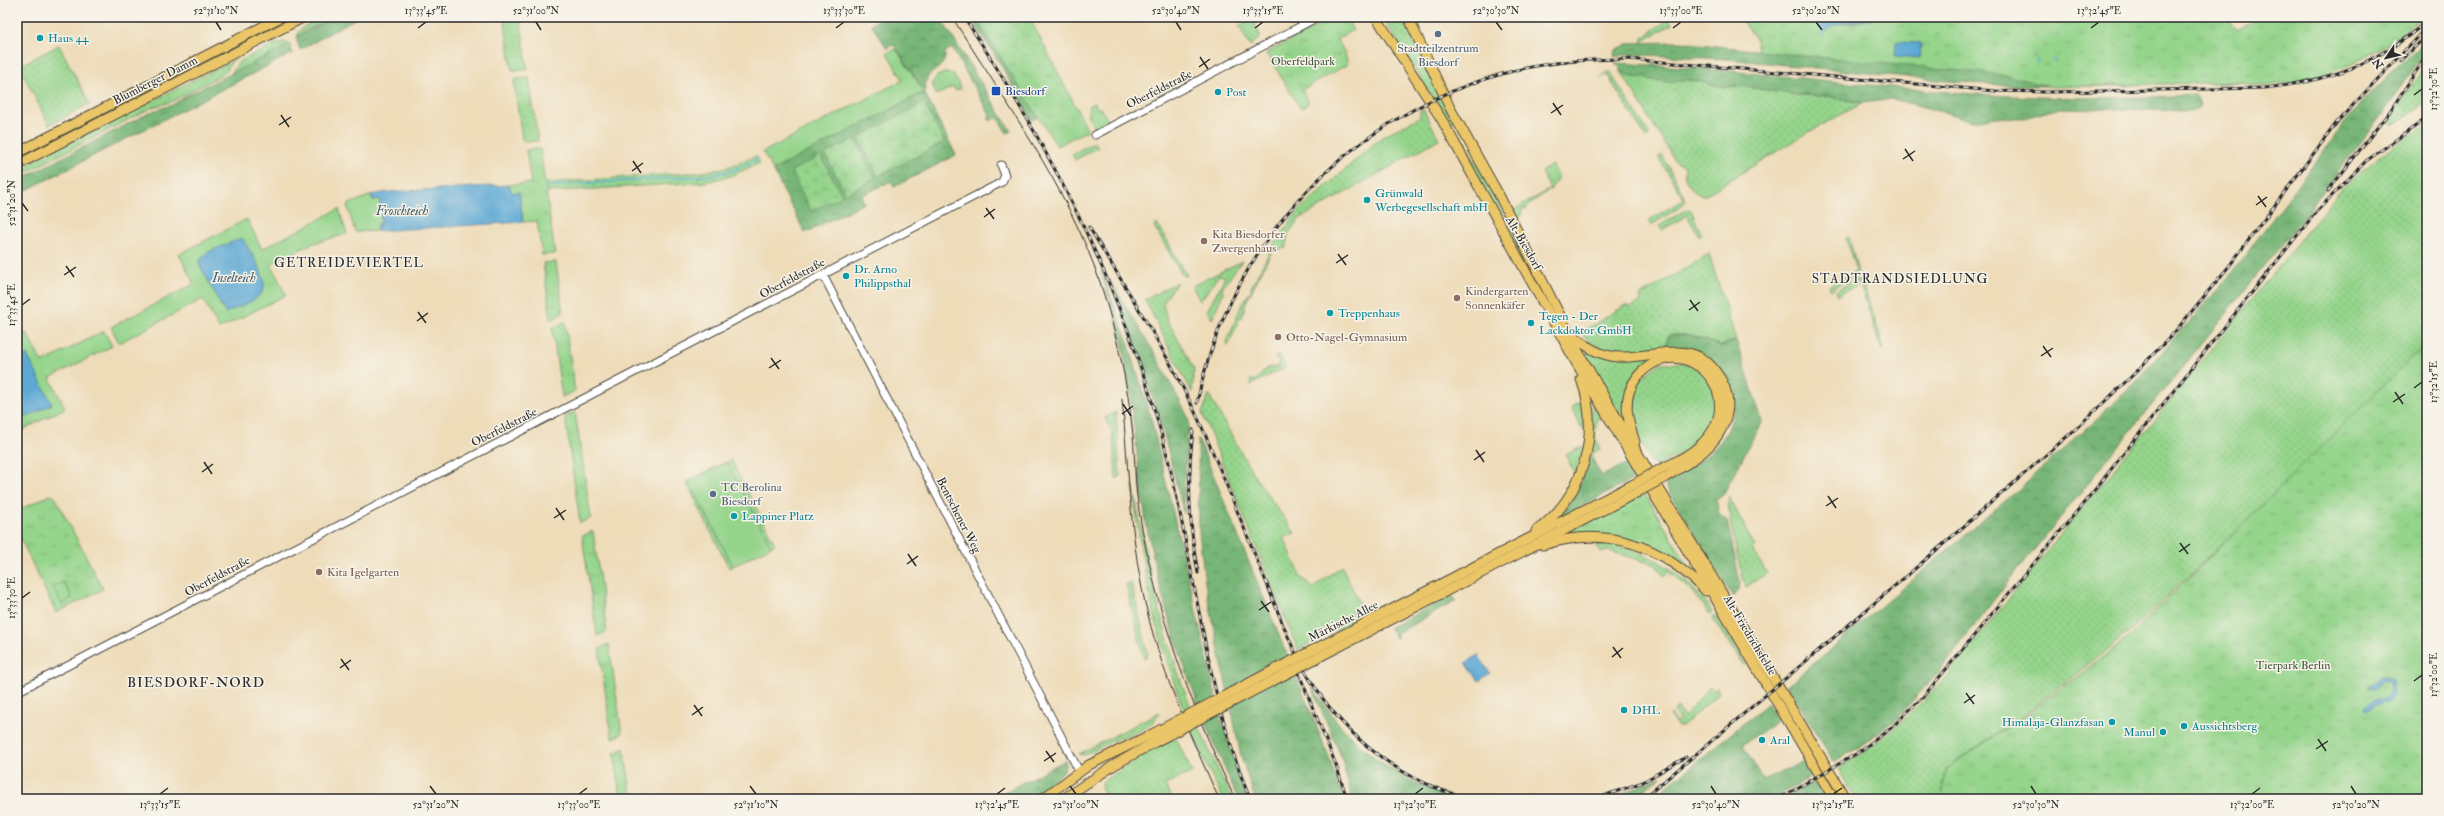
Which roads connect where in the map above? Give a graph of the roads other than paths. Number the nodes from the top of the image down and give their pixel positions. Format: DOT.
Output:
graph roads {
  1 [pos="281,17"];
  2 [pos="304,17"];
  3 [pos="1318,17"];
  4 [pos="1376,17"];
  5 [pos="1408,17"];
  6 [pos="1095,134"];
  7 [pos="17,153"];
  8 [pos="17,165"];
  9 [pos="1001,165"];
  10 [pos="822,275"];
  11 [pos="1562,321"];
  12 [pos="1574,359"];
  13 [pos="1641,460"];
  14 [pos="1662,474"];
  15 [pos="1646,483"];
  16 [pos="1636,488"];
  17 [pos="1510,549"];
  18 [pos="1521,552"];
  19 [pos="1716,601"];
  20 [pos="1384,618"];
  21 [pos="17,692"];
  22 [pos="1154,738"];
  23 [pos="1077,770"];
  24 [pos="1085,784"];
  25 [pos="1042,799"];
  26 [pos="1063,799"];
  27 [pos="1834,799"];
  28 [pos="1846,799"];
  1 -- 7 [label="main road, Blumberger Damm"];
  2 -- 8 [label="main road, Blumberger Damm"];
  3 -- 6 [label="street, Oberfeldstraße"];
  4 -- 12 [label="main road, Alt-Biesdorf"];
  5 -- 11 [label="main road, Alt-Biesdorf"];
  9 -- 10 [label="street, Oberfeldstraße"];
  10 -- 21 [label="street, Oberfeldstraße"];
  10 -- 23 [label="street, Bentschener Weg"];
  11 -- 13 [label="main road, Alt-Biesdorf"];
  11 -- 14 [label="main road"];
  12 -- 15 [label="main road, Alt-Biesdorf"];
  12 -- 17 [label="main road"];
  13 -- 14 [label="main road"];
  13 -- 28 [label="main road, Alt-Friedrichsfelde"];
  14 -- 16 [label="main road, Märkische Allee, bridge"];
  15 -- 19 [label="main road, Alt-Friedrichsfelde"];
  16 -- 17 [label="main road, Märkische Allee"];
  16 -- 18 [label="main road, Märkische Allee"];
  17 -- 20 [label="main road, Märkische Allee"];
  18 -- 19 [label="main road"];
  18 -- 20 [label="main road, Märkische Allee"];
  19 -- 27 [label="main road, Alt-Friedrichsfelde"];
  20 -- 22 [label="main road, Märkische Allee, bridge"];
  22 -- 23 [label="main road, Märkische Allee"];
  22 -- 24 [label="main road, Märkische Allee"];
  23 -- 24 [label="main road"];
  23 -- 25 [label="main road, Märkische Allee"];
  24 -- 26 [label="main road, Märkische Allee"];
}
